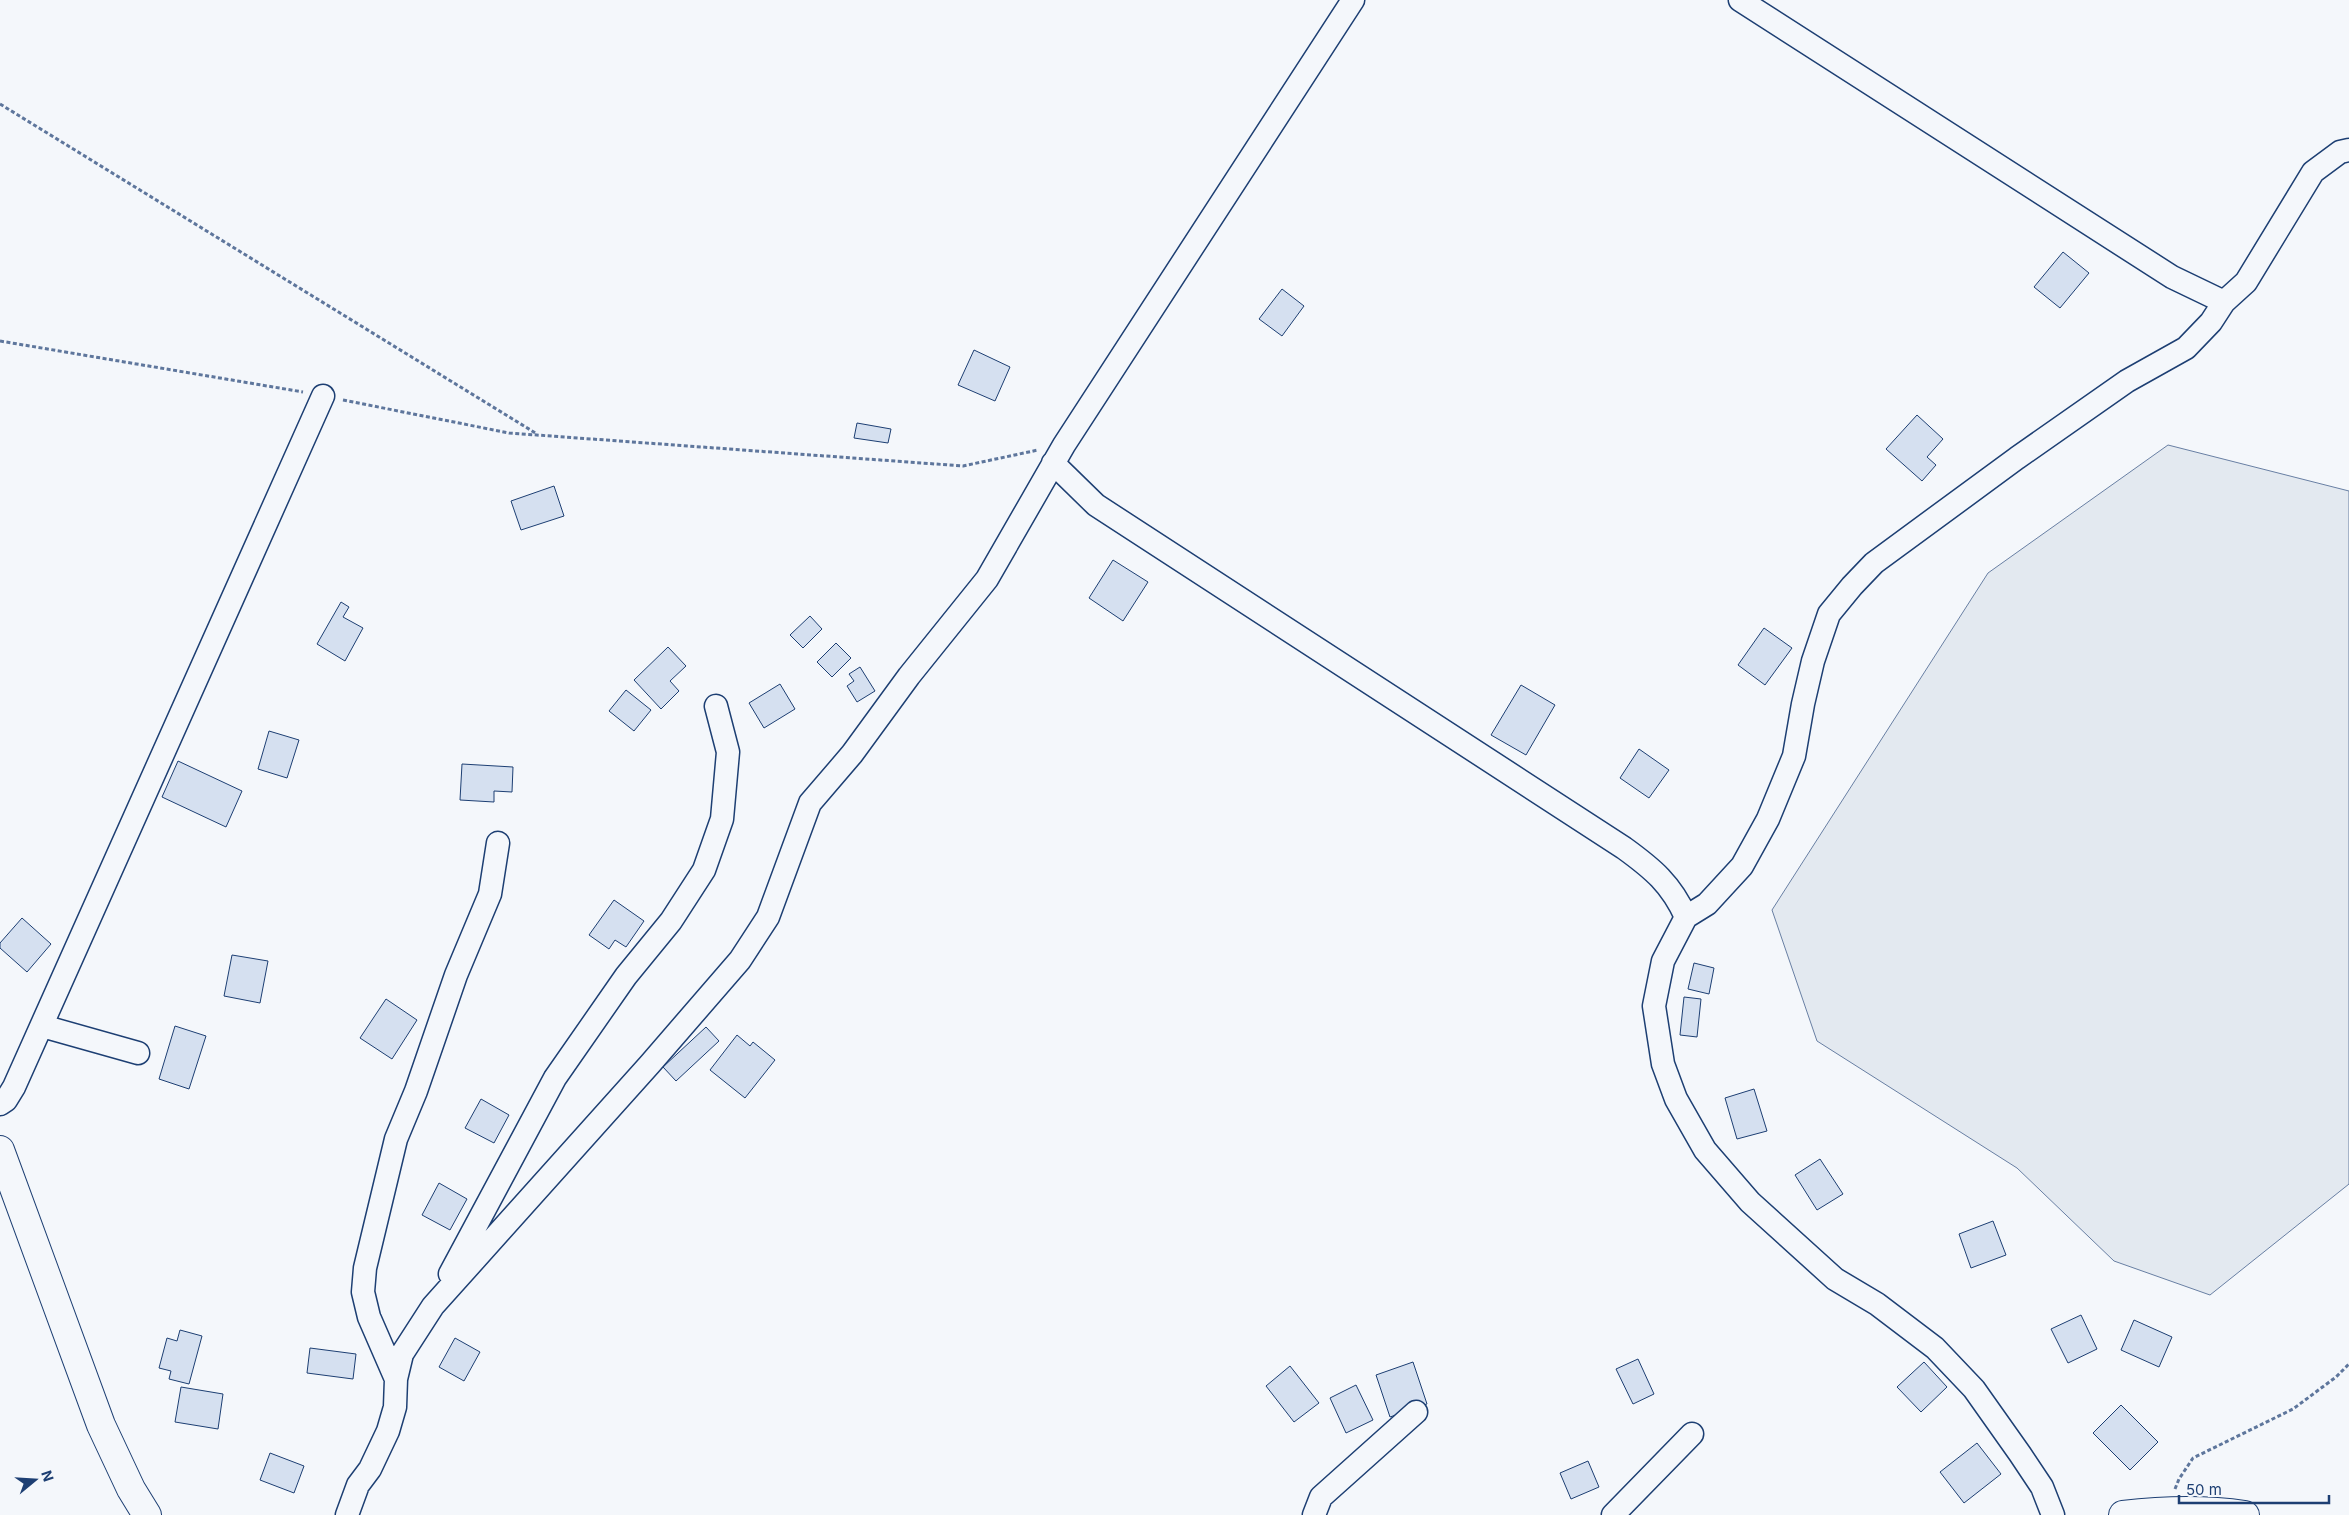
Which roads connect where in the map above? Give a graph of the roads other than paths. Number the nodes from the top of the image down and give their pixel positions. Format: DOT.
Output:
graph roads {
  1 [pos="1353,0"];
  2 [pos="1740,0"];
  3 [pos="2349,150"];
  4 [pos="2224,302"];
  5 [pos="323,396"];
  6 [pos="1058,454"];
  7 [pos="716,706"];
  8 [pos="498,843"];
  9 [pos="1686,917"];
  10 [pos="42,1026"];
  11 [pos="138,1053"];
  12 [pos="0,1104"];
  13 [pos="0,1150"];
  14 [pos="432,1306"];
  15 [pos="396,1379"];
  16 [pos="1416,1412"];
  17 [pos="1692,1434"];
  18 [pos="147,1515"];
  19 [pos="347,1515"];
  20 [pos="1314,1515"];
  21 [pos="1613,1515"];
  22 [pos="2054,1515"];
  23 [pos="2123,1515"];
  24 [pos="2245,1515"];
  1 -- 6 [label="street"];
  2 -- 4 [label="street"];
  3 -- 4 [label="street"];
  4 -- 9 [label="street"];
  5 -- 10 [label="street"];
  6 -- 9 [label="street"];
  6 -- 14 [label="street"];
  7 -- 14 [label="street"];
  8 -- 15 [label="street"];
  9 -- 22 [label="street"];
  10 -- 11 [label="street"];
  10 -- 12 [label="street"];
  13 -- 18 [label="main road"];
  14 -- 15 [label="street"];
  15 -- 19 [label="street"];
  16 -- 20 [label="street"];
  17 -- 21 [label="street"];
  23 -- 24 [label="main road"];
}
